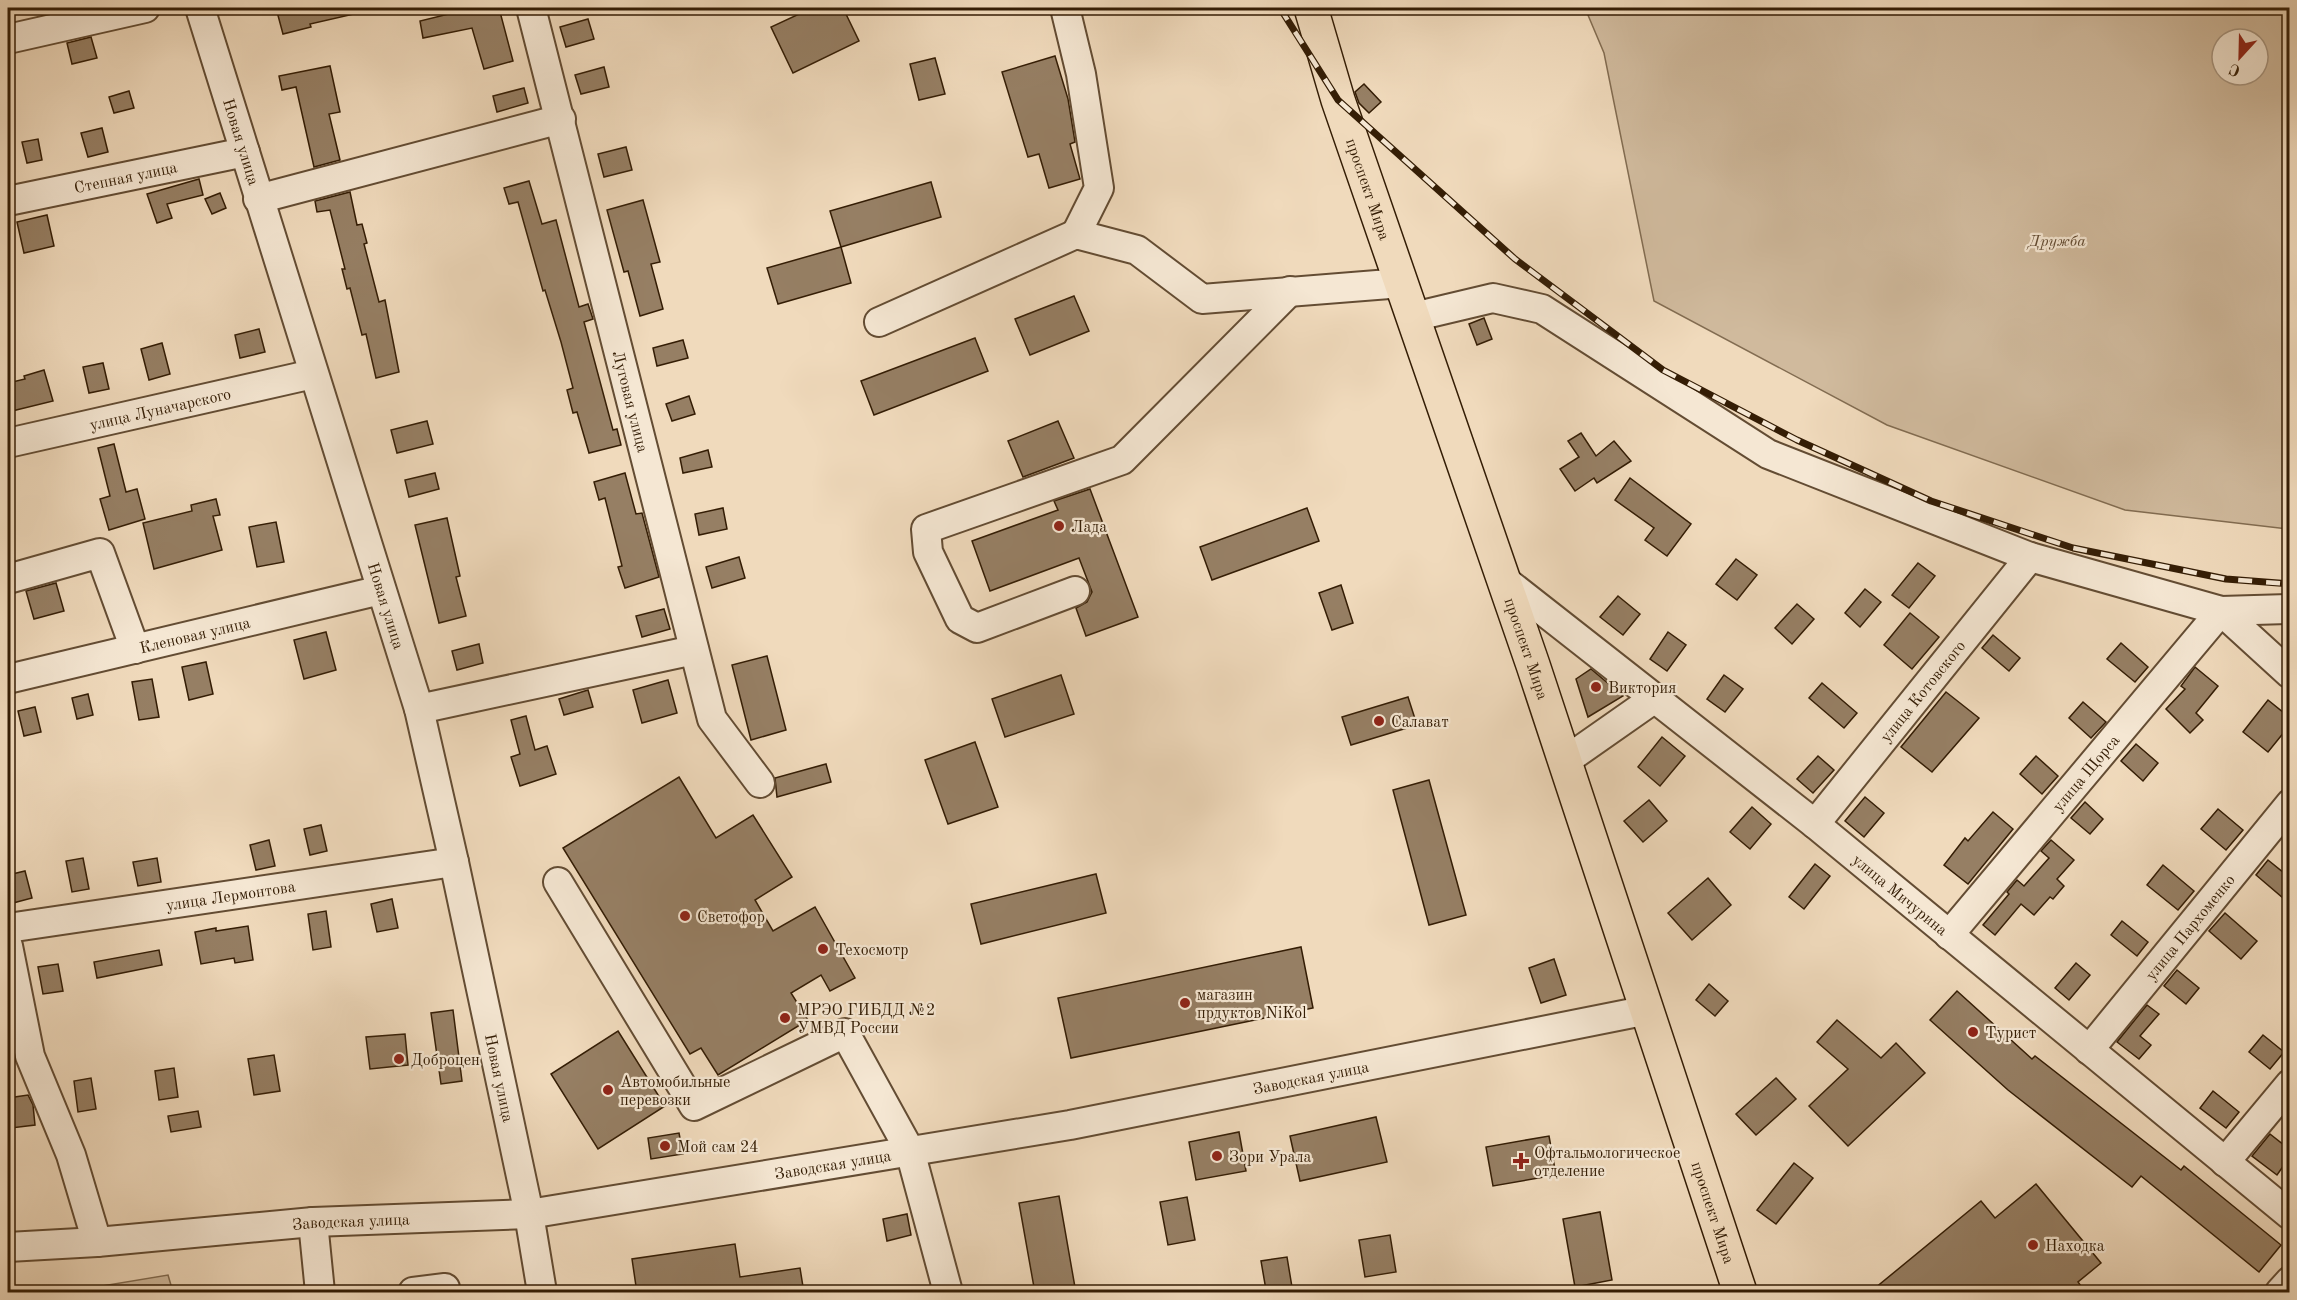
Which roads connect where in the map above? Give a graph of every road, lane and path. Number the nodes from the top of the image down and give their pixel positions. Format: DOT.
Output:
graph roads {
  1 [pos="145,8"];
  2 [pos="200,8"];
  3 [pos="531,8"];
  4 [pos="1065,8"];
  5 [pos="1311,8"];
  6 [pos="8,39"];
  7 [pos="561,120"];
  8 [pos="244,152"];
  9 [pos="258,199"];
  10 [pos="8,201"];
  11 [pos="1076,234"];
  12 [pos="1402,283"];
  13 [pos="1290,291"];
  14 [pos="1413,317"];
  15 [pos="879,322"];
  16 [pos="313,374"];
  17 [pos="8,443"];
  18 [pos="2030,557"];
  19 [pos="8,579"];
  20 [pos="1504,580"];
  21 [pos="381,590"];
  22 [pos="1075,591"];
  23 [pos="2289,609"];
  24 [pos="2221,611"];
  25 [pos="135,648"];
  26 [pos="694,650"];
  27 [pos="2289,674"];
  28 [pos="8,679"];
  29 [pos="1655,698"];
  30 [pos="418,709"];
  31 [pos="1565,761"];
  32 [pos="760,783"];
  33 [pos="2289,804"];
  34 [pos="1815,824"];
  35 [pos="454,862"];
  36 [pos="558,882"];
  37 [pos="8,928"];
  38 [pos="1949,935"];
  39 [pos="8,946"];
  40 [pos="1648,1010"];
  41 [pos="2089,1050"];
  42 [pos="2289,1084"];
  43 [pos="910,1151"];
  44 [pos="2225,1162"];
  45 [pos="529,1214"];
  46 [pos="2289,1215"];
  47 [pos="313,1222"];
  48 [pos="97,1242"];
  49 [pos="8,1247"];
  50 [pos="2289,1281"];
  51 [pos="445,1288"];
  52 [pos="320,1293"];
  53 [pos="413,1293"];
  54 [pos="542,1293"];
  55 [pos="948,1293"];
  56 [pos="1740,1293"];
  57 [pos="2280,1293"];
  1 -- 6 [label="street"];
  2 -- 8 [label="street, Новая улица"];
  3 -- 7 [label="street, Луговая улица"];
  4 -- 11 [label="street"];
  5 -- 12 [label="main road, проспект Мира"];
  7 -- 9 [label="street"];
  7 -- 26 [label="street, Луговая улица"];
  8 -- 9 [label="street, Новая улица"];
  8 -- 10 [label="street, Степная улица"];
  9 -- 16 [label="street, Новая улица"];
  11 -- 13 [label="street"];
  11 -- 15 [label="street"];
  12 -- 13 [label="street"];
  12 -- 14 [label="main road, проспект Мира"];
  13 -- 22 [label="street"];
  14 -- 18 [label="street"];
  14 -- 20 [label="main road, проспект Мира"];
  16 -- 17 [label="street, улица Луначарского"];
  16 -- 21 [label="street, Новая улица"];
  18 -- 24 [label="street"];
  18 -- 34 [label="street, улица Котовского"];
  19 -- 25 [label="street"];
  20 -- 29 [label="street, улица Мичурина"];
  20 -- 31 [label="main road, проспект Мира"];
  21 -- 25 [label="street, Кленовая улица"];
  21 -- 30 [label="street, Новая улица"];
  23 -- 24 [label="street"];
  24 -- 27 [label="street"];
  24 -- 38 [label="street, улица Щорса"];
  25 -- 28 [label="street, Кленовая улица"];
  26 -- 30 [label="street"];
  26 -- 32 [label="street, Луговая улица"];
  29 -- 31 [label="street"];
  29 -- 34 [label="street, улица Мичурина"];
  30 -- 35 [label="street, Новая улица"];
  31 -- 40 [label="main road, проспект Мира"];
  33 -- 41 [label="street, улица Пархоменко"];
  34 -- 38 [label="street, улица Мичурина"];
  35 -- 37 [label="street, улица Лермонтова"];
  35 -- 45 [label="street, Новая улица"];
  36 -- 43 [label="street"];
  38 -- 41 [label="street, улица Мичурина"];
  39 -- 48 [label="street"];
  40 -- 43 [label="street, Заводская улица"];
  40 -- 56 [label="main road, проспект Мира"];
  41 -- 44 [label="street, улица Мичурина"];
  42 -- 44 [label="street"];
  43 -- 45 [label="street, Заводская улица"];
  43 -- 55 [label="street"];
  44 -- 46 [label="street, улица Мичурина"];
  45 -- 47 [label="street, Заводская улица"];
  45 -- 54 [label="street, Новая улица"];
  47 -- 48 [label="street, Заводская улица"];
  47 -- 52 [label="street"];
  48 -- 49 [label="street, Заводская улица"];
  50 -- 57 [label="street"];
  51 -- 53 [label="street"];
}
